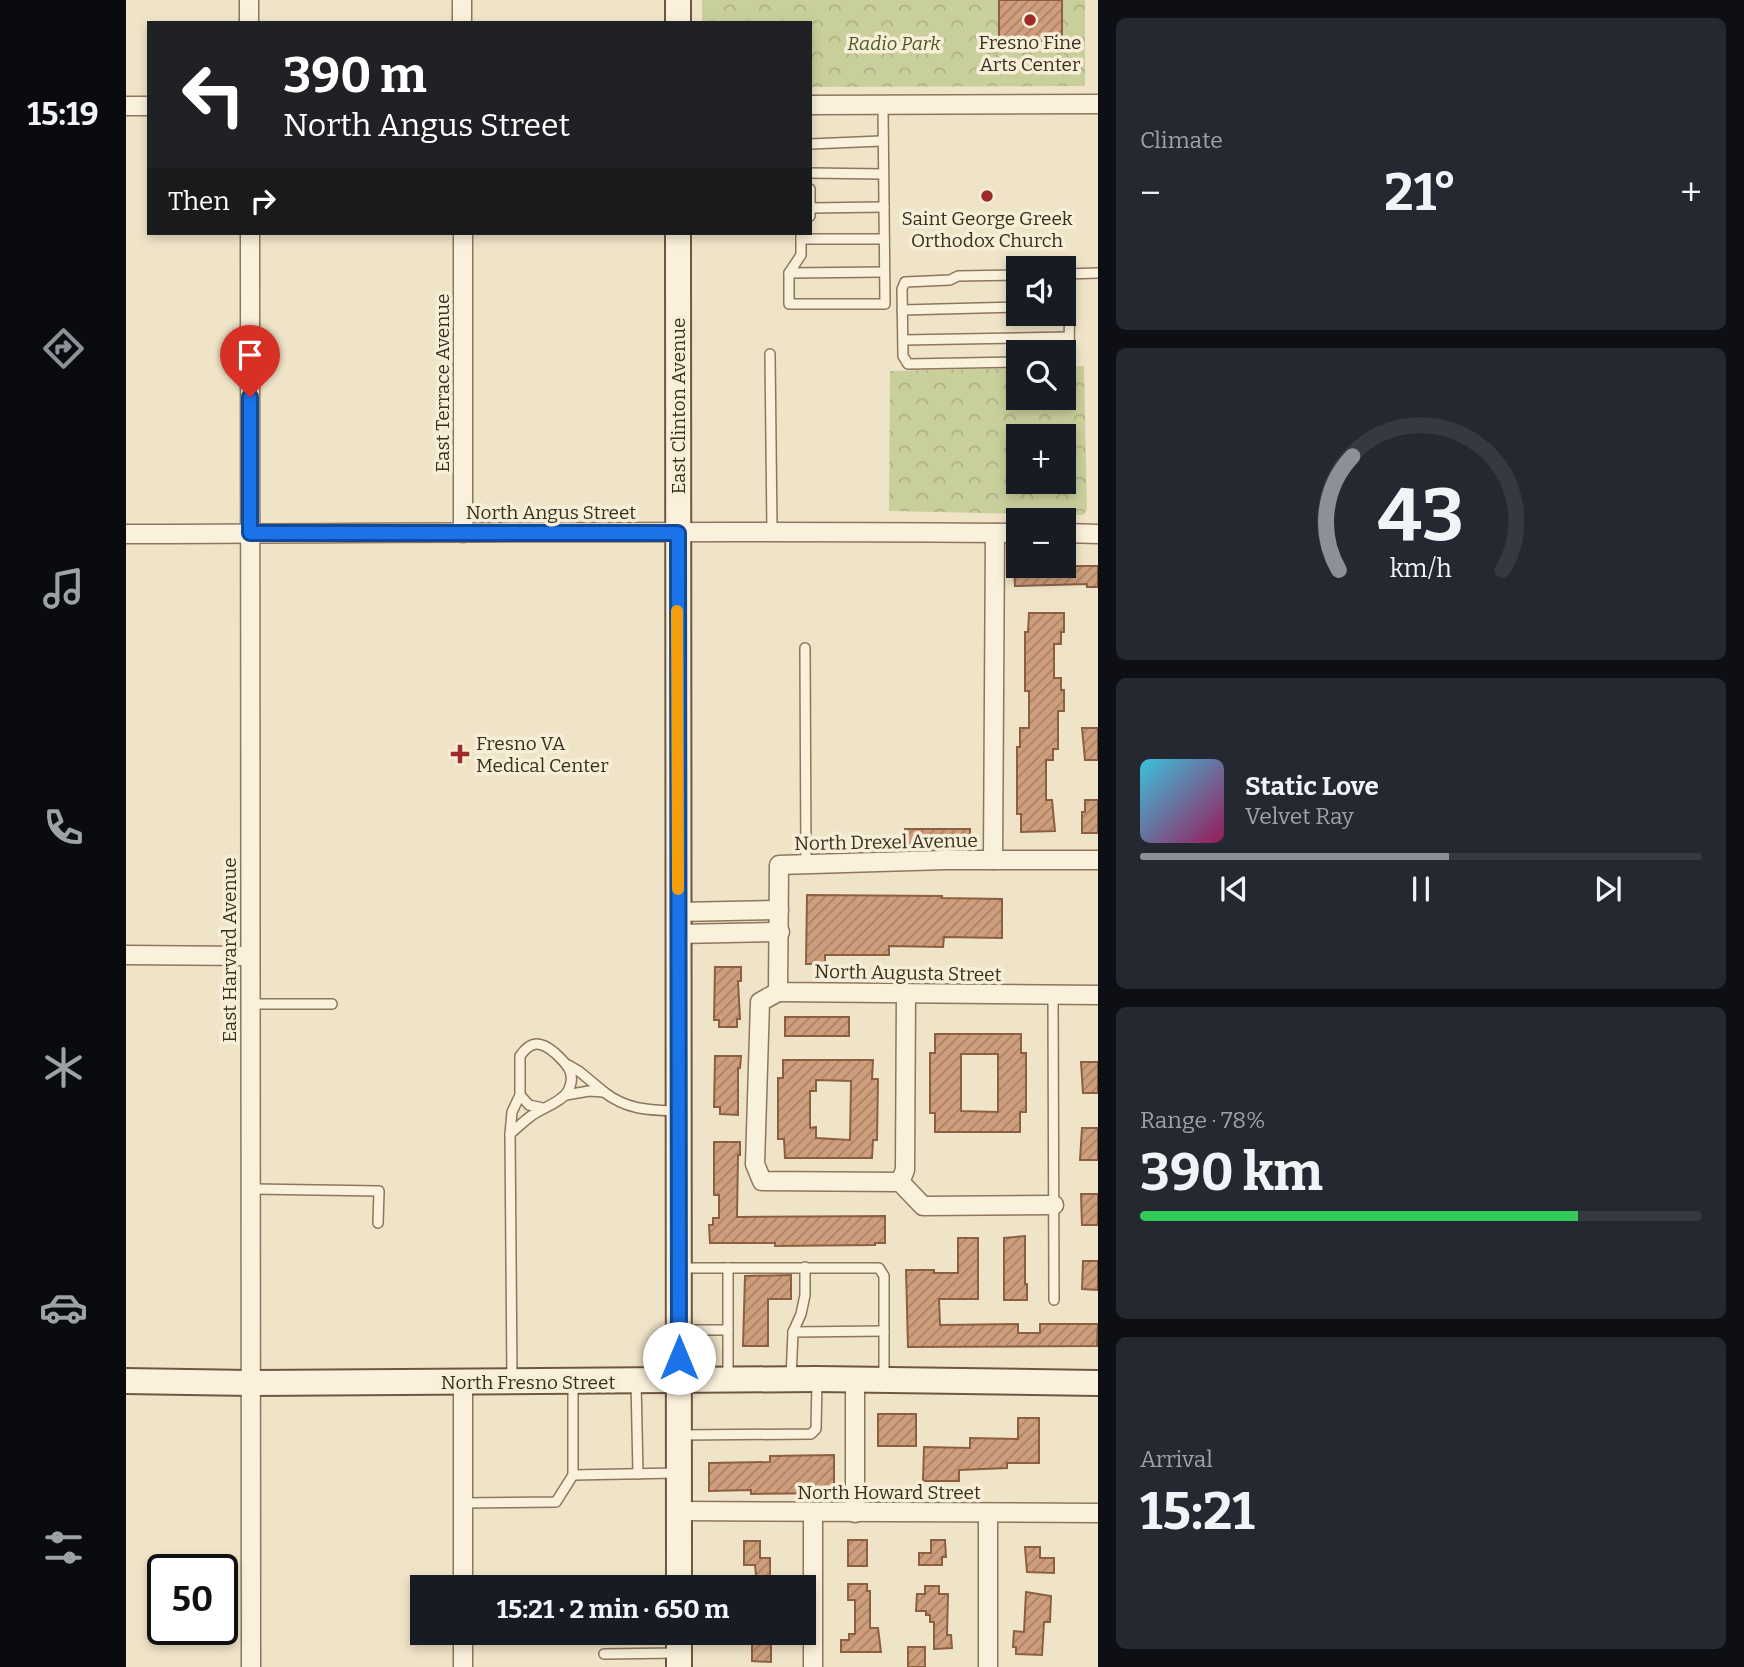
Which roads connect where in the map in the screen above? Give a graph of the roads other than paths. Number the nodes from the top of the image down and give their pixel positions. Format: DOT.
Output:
graph roads {
  1 [pos="249,0"];
  2 [pos="462,0"];
  3 [pos="678,0"];
  4 [pos="249,21"];
  5 [pos="462,21"];
  6 [pos="678,21"];
  7 [pos="1098,104"];
  8 [pos="812,105"];
  9 [pos="883,105"];
  10 [pos="126,106"];
  11 [pos="147,106"];
  12 [pos="881,141"];
  13 [pos="812,144"];
  14 [pos="812,173"];
  15 [pos="883,174"];
  16 [pos="884,207"];
  17 [pos="812,208"];
  18 [pos="250,235"];
  19 [pos="463,235"];
  20 [pos="678,235"];
  21 [pos="801,236"];
  22 [pos="884,239"];
  23 [pos="789,272"];
  24 [pos="884,272"];
  25 [pos="1098,273"];
  26 [pos="1076,274"];
  27 [pos="1006,275"];
  28 [pos="1006,307"];
  29 [pos="902,310"];
  30 [pos="1068,326"];
  31 [pos="1069,337"];
  32 [pos="903,341"];
  33 [pos="771,354"];
  34 [pos="1006,362"];
  35 [pos="772,530"];
  36 [pos="250,533"];
  37 [pos="463,533"];
  38 [pos="678,533"];
  39 [pos="995,533"];
  40 [pos="1006,533"];
  41 [pos="1076,533"];
  42 [pos="126,534"];
  43 [pos="1098,534"];
  44 [pos="806,648"];
  45 [pos="993,860"];
  46 [pos="1098,860"];
  47 [pos="806,864"];
  48 [pos="779,910"];
  49 [pos="678,923"];
  50 [pos="780,932"];
  51 [pos="126,955"];
  52 [pos="250,956"];
  53 [pos="778,992"];
  54 [pos="906,993"];
  55 [pos="1098,995"];
  56 [pos="1053,996"];
  57 [pos="250,1004"];
  58 [pos="332,1004"];
  59 [pos="568,1065"];
  60 [pos="604,1092"];
  61 [pos="520,1095"];
  62 [pos="566,1095"];
  63 [pos="542,1108"];
  64 [pos="678,1111"];
  65 [pos="510,1134"];
  66 [pos="900,1182"];
  67 [pos="250,1189"];
  68 [pos="1054,1205"];
  69 [pos="378,1223"];
  70 [pos="805,1267"];
  71 [pos="679,1268"];
  72 [pos="727,1268"];
  73 [pos="1054,1300"];
  74 [pos="679,1330"];
  75 [pos="727,1330"];
  76 [pos="884,1331"];
  77 [pos="793,1332"];
  78 [pos="817,1379"];
  79 [pos="728,1380"];
  80 [pos="791,1380"];
  81 [pos="126,1381"];
  82 [pos="573,1381"];
  83 [pos="636,1381"];
  84 [pos="679,1381"];
  85 [pos="250,1382"];
  86 [pos="463,1382"];
  87 [pos="512,1382"];
  88 [pos="855,1382"];
  89 [pos="884,1382"];
  90 [pos="1098,1383"];
  91 [pos="679,1435"];
  92 [pos="679,1473"];
  93 [pos="638,1474"];
  94 [pos="573,1475"];
  95 [pos="463,1503"];
  96 [pos="679,1511"];
  97 [pos="813,1513"];
  98 [pos="855,1513"];
  99 [pos="1098,1513"];
  100 [pos="988,1514"];
  101 [pos="463,1575"];
  102 [pos="679,1575"];
  103 [pos="463,1645"];
  104 [pos="679,1651"];
  105 [pos="604,1654"];
  106 [pos="251,1667"];
  107 [pos="463,1667"];
  108 [pos="813,1667"];
  109 [pos="988,1667"];
  1 -- 4 [label="street"];
  2 -- 5 [label="street"];
  3 -- 6 [label="main road"];
  7 -- 9 [label="street"];
  8 -- 9 [label="street"];
  9 -- 12 [label="lane"];
  10 -- 11 [label="street"];
  12 -- 13 [label="lane"];
  12 -- 15 [label="lane"];
  14 -- 15 [label="lane"];
  15 -- 16 [label="lane"];
  16 -- 17 [label="lane"];
  16 -- 22 [label="lane"];
  18 -- 36 [label="street, East Harvard Avenue"];
  19 -- 37 [label="street, East Terrace Avenue"];
  20 -- 38 [label="main road, East Clinton Avenue"];
  21 -- 22 [label="lane"];
  21 -- 23 [label="lane"];
  22 -- 24 [label="lane"];
  23 -- 24 [label="lane"];
  23 -- 24 [label="lane"];
  25 -- 26 [label="lane"];
  27 -- 29 [label="lane"];
  28 -- 29 [label="lane"];
  29 -- 32 [label="lane"];
  30 -- 31 [label="lane"];
  31 -- 32 [label="lane"];
  32 -- 34 [label="lane"];
  33 -- 35 [label="lane"];
  35 -- 38 [label="street, North Angus Street"];
  35 -- 39 [label="street, North Angus Street"];
  36 -- 37 [label="street, North Angus Street"];
  36 -- 42 [label="street, North Angus Street"];
  36 -- 52 [label="street, East Harvard Avenue"];
  37 -- 38 [label="street, North Angus Street"];
  38 -- 49 [label="main road, East Clinton Avenue"];
  39 -- 40 [label="street, North Angus Street"];
  39 -- 45 [label="street"];
  41 -- 43 [label="street"];
  44 -- 47 [label="lane"];
  45 -- 46 [label="street, North Drexel Avenue"];
  45 -- 47 [label="street, North Drexel Avenue"];
  47 -- 48 [label="street, North Drexel Avenue"];
  48 -- 49 [label="street"];
  48 -- 50 [label="street"];
  49 -- 50 [label="street"];
  49 -- 64 [label="main road, East Clinton Avenue"];
  50 -- 53 [label="street"];
  51 -- 52 [label="street"];
  52 -- 57 [label="street, East Harvard Avenue"];
  53 -- 54 [label="street, North Augusta Street"];
  53 -- 66 [label="street"];
  54 -- 56 [label="street, North Augusta Street"];
  54 -- 66 [label="street"];
  55 -- 56 [label="street, North Augusta Street"];
  56 -- 68 [label="lane"];
  57 -- 58 [label="lane"];
  57 -- 67 [label="street, East Harvard Avenue"];
  59 -- 60 [label="lane"];
  59 -- 61 [label="lane"];
  59 -- 62 [label="lane"];
  60 -- 62 [label="lane"];
  60 -- 64 [label="lane"];
  61 -- 63 [label="lane"];
  61 -- 65 [label="lane"];
  62 -- 63 [label="lane"];
  63 -- 65 [label="lane"];
  64 -- 71 [label="main road, East Clinton Avenue"];
  65 -- 87 [label="lane"];
  66 -- 68 [label="street"];
  67 -- 69 [label="lane"];
  67 -- 85 [label="street, East Harvard Avenue"];
  68 -- 73 [label="lane"];
  70 -- 72 [label="lane"];
  70 -- 76 [label="lane"];
  70 -- 77 [label="lane"];
  71 -- 72 [label="lane"];
  71 -- 74 [label="main road, East Clinton Avenue"];
  72 -- 75 [label="lane"];
  74 -- 75 [label="lane"];
  74 -- 84 [label="main road, East Clinton Avenue"];
  75 -- 79 [label="lane"];
  76 -- 77 [label="lane"];
  76 -- 89 [label="lane"];
  77 -- 80 [label="lane"];
  78 -- 80 [label="main road, North Fresno Street"];
  78 -- 88 [label="main road, North Fresno Street"];
  78 -- 91 [label="lane"];
  79 -- 80 [label="main road, North Fresno Street"];
  79 -- 84 [label="main road, North Fresno Street"];
  81 -- 85 [label="main road, North Fresno Street"];
  82 -- 83 [label="main road, North Fresno Street"];
  82 -- 87 [label="main road, North Fresno Street"];
  82 -- 94 [label="lane"];
  83 -- 84 [label="main road, North Fresno Street"];
  83 -- 93 [label="lane"];
  84 -- 91 [label="main road, East Clinton Avenue"];
  85 -- 86 [label="main road, North Fresno Street"];
  85 -- 106 [label="street, East Harvard Avenue"];
  86 -- 87 [label="main road, North Fresno Street"];
  86 -- 95 [label="street"];
  88 -- 89 [label="main road, North Fresno Street"];
  88 -- 98 [label="street"];
  89 -- 90 [label="main road, North Fresno Street"];
  91 -- 92 [label="main road, East Clinton Avenue"];
  92 -- 93 [label="lane"];
  92 -- 96 [label="main road, East Clinton Avenue"];
  93 -- 94 [label="lane"];
  94 -- 95 [label="lane"];
  95 -- 101 [label="street"];
  96 -- 97 [label="street, North Howard Street"];
  96 -- 102 [label="main road, East Clinton Avenue"];
  97 -- 98 [label="street, North Howard Street"];
  97 -- 108 [label="street"];
  98 -- 100 [label="street, North Howard Street"];
  99 -- 100 [label="street, North Howard Street"];
  100 -- 109 [label="street"];
  103 -- 107 [label="street"];
  104 -- 105 [label="lane"];
}
